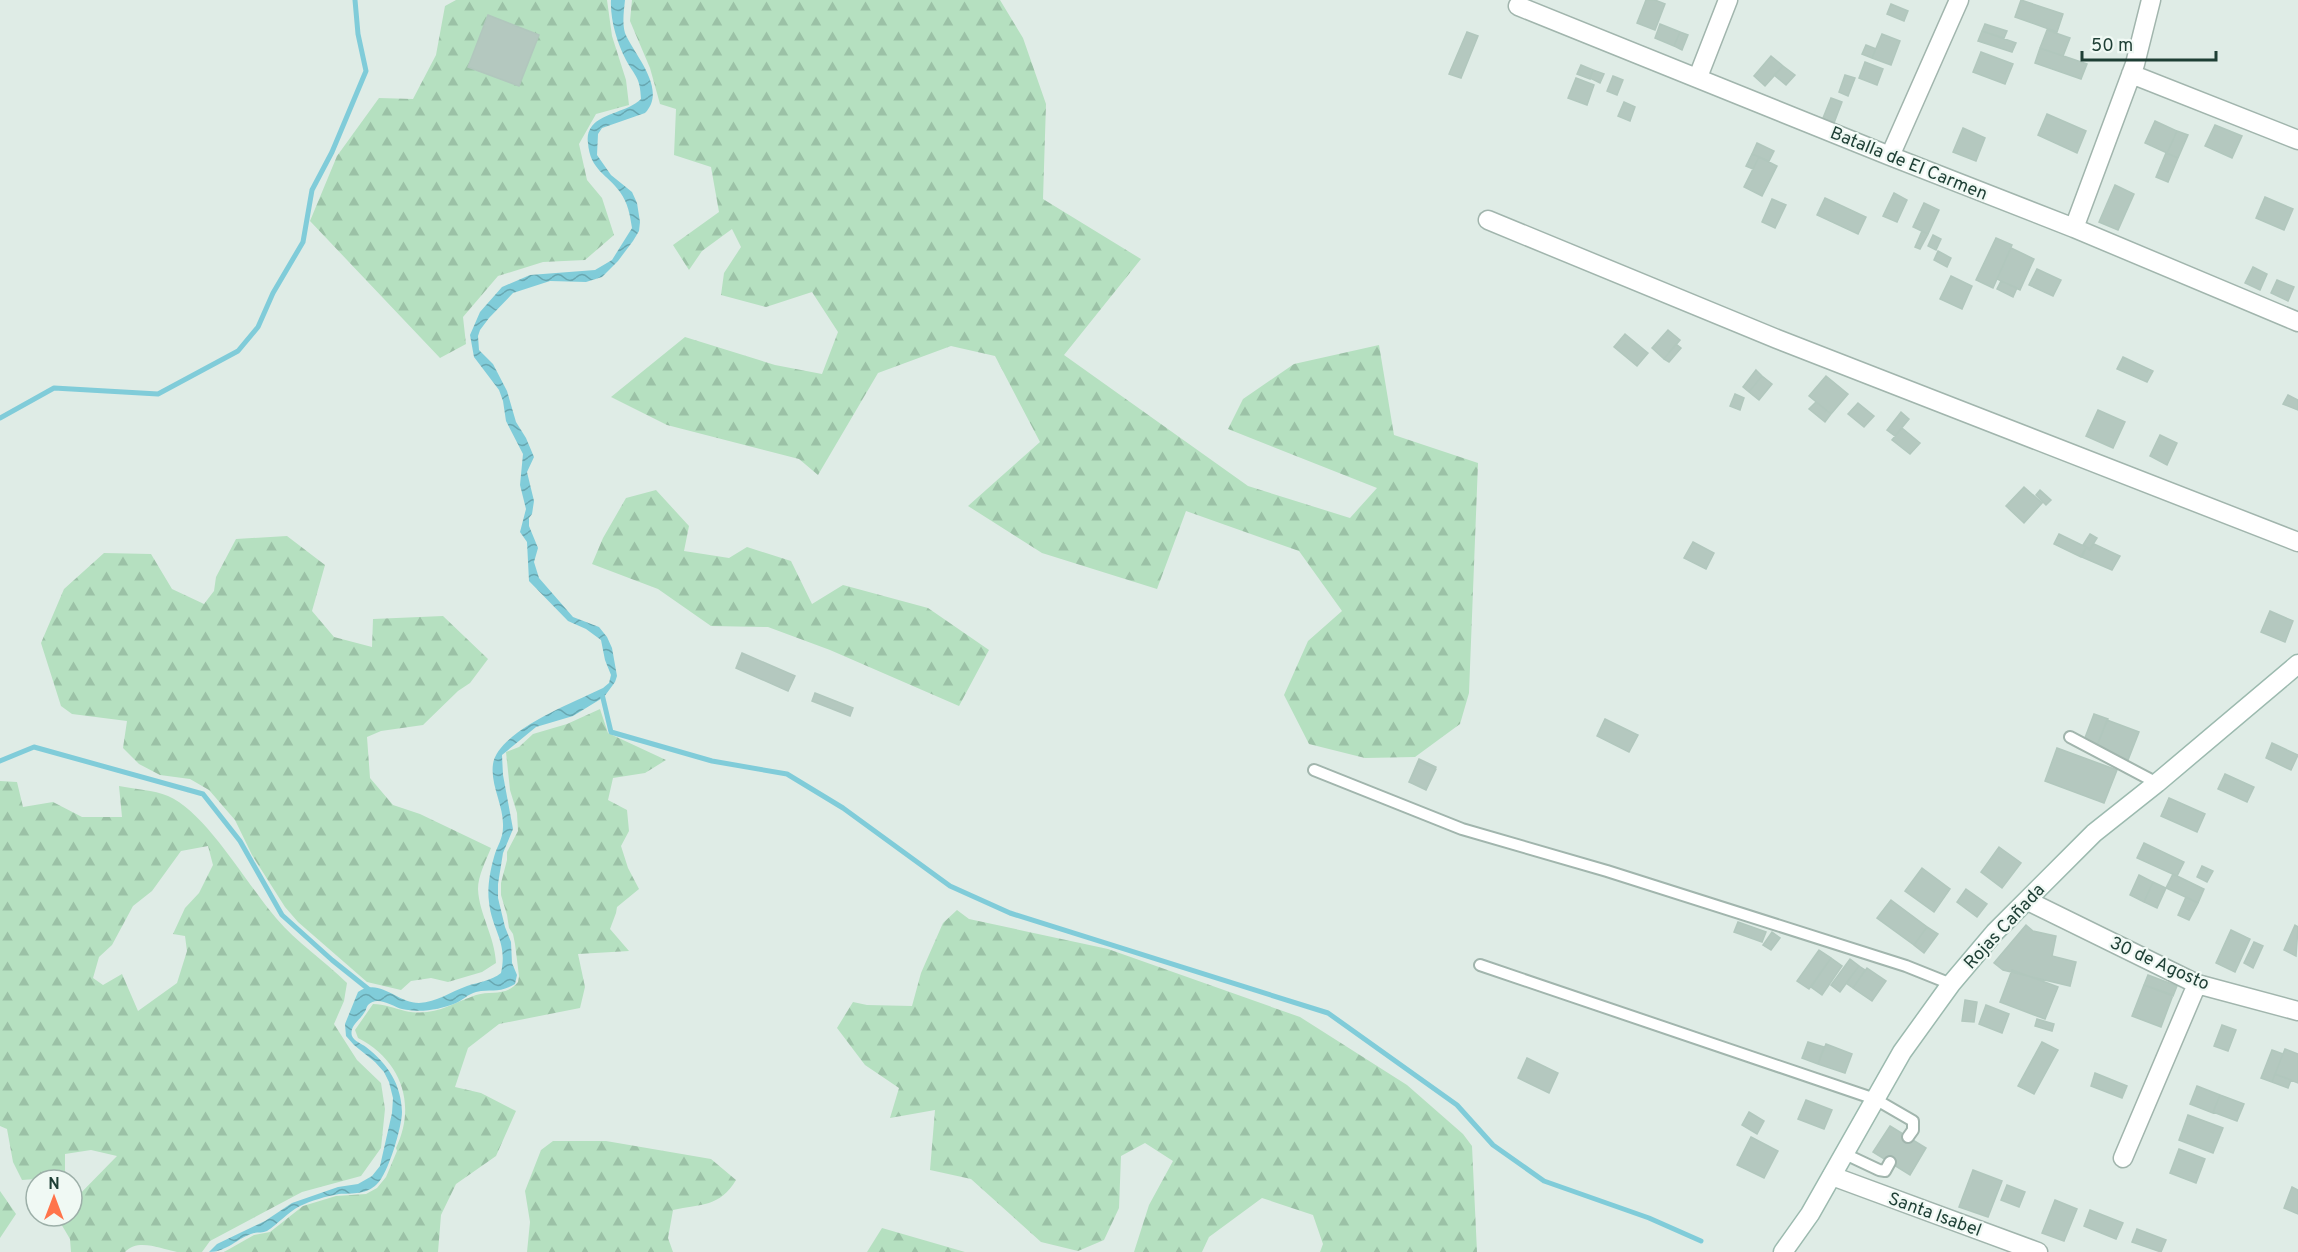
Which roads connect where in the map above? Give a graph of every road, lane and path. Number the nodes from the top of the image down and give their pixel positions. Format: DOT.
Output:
graph roads {
  1 [pos="1728,0"];
  2 [pos="1959,0"];
  3 [pos="2151,0"];
  4 [pos="1518,6"];
  5 [pos="2131,74"];
  6 [pos="1698,78"];
  7 [pos="2298,140"];
  8 [pos="1890,156"];
  9 [pos="1488,220"];
  10 [pos="2074,228"];
  11 [pos="2298,322"];
  12 [pos="2298,542"];
  13 [pos="2298,664"];
  14 [pos="2070,736"];
  15 [pos="1314,770"];
  16 [pos="2157,783"];
  17 [pos="2028,901"];
  18 [pos="1480,965"];
  19 [pos="1951,984"];
  20 [pos="2197,984"];
  21 [pos="2298,1011"];
  22 [pos="1875,1099"];
  23 [pos="1908,1137"];
  24 [pos="1845,1154"];
  25 [pos="2123,1158"];
  26 [pos="1832,1176"];
  27 [pos="1872,1192"];
  28 [pos="1784,1252"];
  29 [pos="2038,1252"];
  1 -- 6 [label="street"];
  2 -- 8 [label="street"];
  3 -- 5 [label="street"];
  4 -- 6 [label="street, Batalla de El Carmen"];
  5 -- 7 [label="street"];
  5 -- 10 [label="street"];
  6 -- 8 [label="street, Batalla de El Carmen"];
  8 -- 10 [label="street, Batalla de El Carmen"];
  9 -- 12 [label="street"];
  10 -- 11 [label="street, Batalla de El Carmen"];
  13 -- 16 [label="street, Rojas Cañada"];
  14 -- 16 [label="lane"];
  15 -- 19 [label="lane"];
  16 -- 17 [label="street, Rojas Cañada"];
  17 -- 19 [label="street, Rojas Cañada"];
  17 -- 20 [label="street, 30 de Agosto"];
  18 -- 22 [label="lane"];
  19 -- 22 [label="street, Rojas Cañada"];
  20 -- 21 [label="street, 30 de Agosto"];
  20 -- 25 [label="street"];
  22 -- 23 [label="lane"];
  22 -- 24 [label="street, Rojas Cañada"];
  24 -- 26 [label="street, Rojas Cañada"];
  24 -- 27 [label="lane"];
  26 -- 27 [label="street, Santa Isabel"];
  26 -- 28 [label="street, Rojas Cañada"];
  27 -- 29 [label="street, Santa Isabel"];
}
